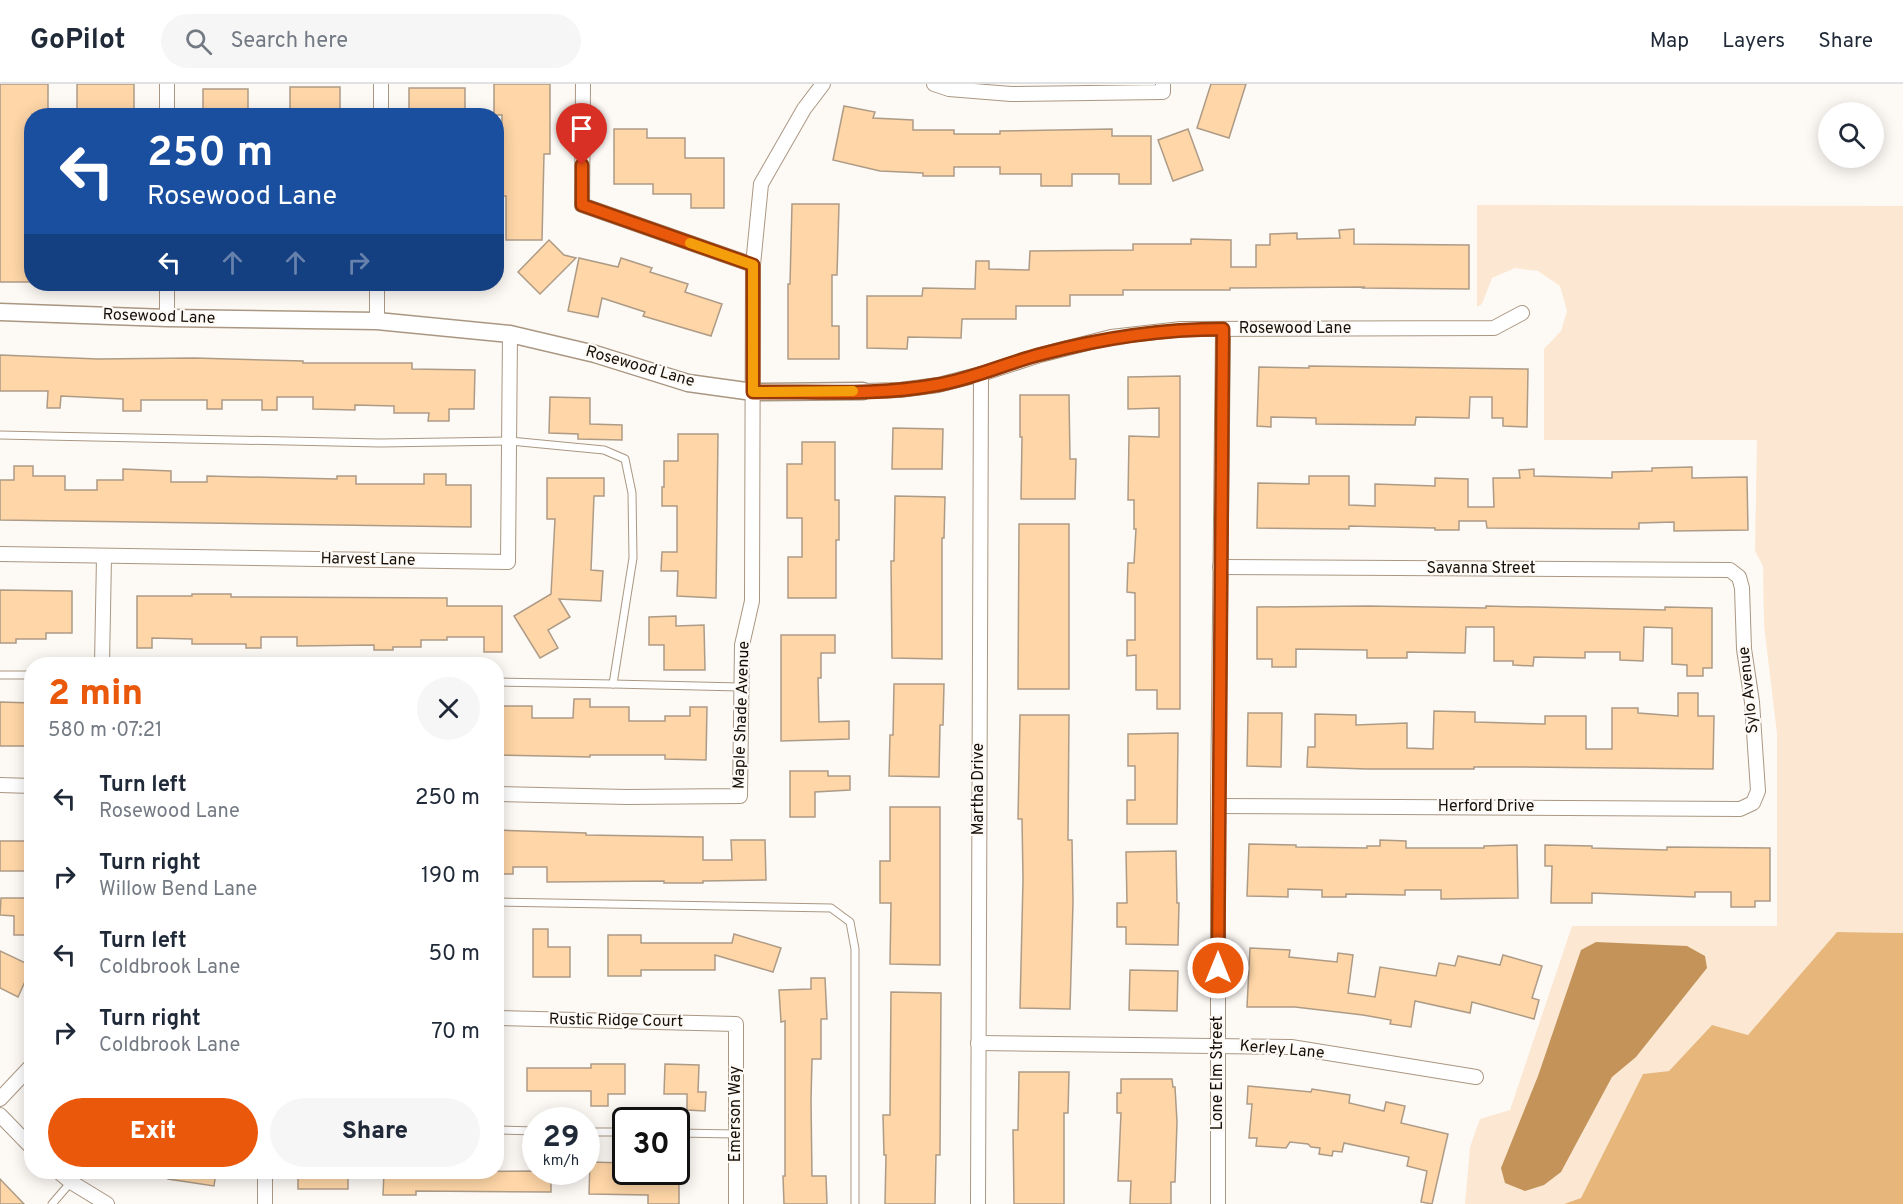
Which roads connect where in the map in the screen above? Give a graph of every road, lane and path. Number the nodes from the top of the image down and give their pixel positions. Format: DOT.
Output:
graph roads {
  1 [pos="167,84"];
  2 [pos="381,84"];
  3 [pos="583,84"];
  4 [pos="823,84"];
  5 [pos="934,84"];
  6 [pos="1163,84"];
  7 [pos="167,108"];
  8 [pos="381,108"];
  9 [pos="753,265"];
  10 [pos="167,291"];
  11 [pos="377,291"];
  12 [pos="0,312"];
  13 [pos="1522,313"];
  14 [pos="167,318"];
  15 [pos="377,321"];
  16 [pos="1223,329"];
  17 [pos="510,334"];
  18 [pos="981,374"];
  19 [pos="863,391"];
  20 [pos="753,392"];
  21 [pos="0,435"];
  22 [pos="510,441"];
  23 [pos="0,554"];
  24 [pos="104,557"];
  25 [pos="1220,567"];
  26 [pos="1739,577"];
  27 [pos="102,657"];
  28 [pos="0,675"];
  29 [pos="24,675"];
  30 [pos="504,682"];
  31 [pos="613,684"];
  32 [pos="740,687"];
  33 [pos="0,785"];
  34 [pos="24,786"];
  35 [pos="504,794"];
  36 [pos="1753,803"];
  37 [pos="1218,806"];
  38 [pos="504,902"];
  39 [pos="504,1018"];
  40 [pos="736,1024"];
  41 [pos="978,1043"];
  42 [pos="1218,1045"];
  43 [pos="24,1074"];
  44 [pos="1476,1077"];
  45 [pos="0,1099"];
  46 [pos="0,1114"];
  47 [pos="504,1130"];
  48 [pos="522,1131"];
  49 [pos="690,1133"];
  50 [pos="736,1134"];
  51 [pos="24,1140"];
  52 [pos="67,1179"];
  53 [pos="265,1179"];
  54 [pos="71,1182"];
  55 [pos="52,1204"];
  56 [pos="107,1204"];
  57 [pos="265,1204"];
  58 [pos="736,1204"];
  59 [pos="855,1204"];
  60 [pos="978,1204"];
  61 [pos="1218,1204"];
  1 -- 7 [label="street"];
  2 -- 8 [label="street"];
  3 -- 9 [label="street"];
  4 -- 9 [label="street, Maple Shade Avenue"];
  5 -- 6 [label="street"];
  9 -- 20 [label="street, Maple Shade Avenue"];
  10 -- 14 [label="street"];
  11 -- 15 [label="street"];
  12 -- 14 [label="street, Rosewood Lane"];
  13 -- 16 [label="street, Rosewood Lane"];
  14 -- 15 [label="street, Rosewood Lane"];
  15 -- 17 [label="street, Rosewood Lane"];
  16 -- 18 [label="street, Rosewood Lane"];
  16 -- 25 [label="street, Lone Elm Street"];
  17 -- 20 [label="street, Rosewood Lane"];
  17 -- 22 [label="street, Harvest Lane"];
  18 -- 19 [label="street, Rosewood Lane"];
  18 -- 41 [label="street, Martha Drive"];
  19 -- 20 [label="street, Rosewood Lane"];
  20 -- 32 [label="street, Maple Shade Avenue"];
  21 -- 22 [label="lane"];
  22 -- 24 [label="street, Harvest Lane"];
  22 -- 31 [label="lane"];
  23 -- 24 [label="street, Harvest Lane"];
  24 -- 27 [label="street"];
  25 -- 26 [label="street, Savanna Street"];
  25 -- 37 [label="street, Lone Elm Street"];
  26 -- 36 [label="street, Sylo Avenue"];
  28 -- 29 [label="lane"];
  30 -- 31 [label="lane"];
  31 -- 32 [label="lane"];
  32 -- 35 [label="street, Maple Shade Avenue"];
  33 -- 34 [label="street"];
  36 -- 37 [label="street, Herford Drive"];
  37 -- 42 [label="street, Lone Elm Street"];
  38 -- 59 [label="lane"];
  39 -- 40 [label="street, Rustic Ridge Court"];
  40 -- 50 [label="street, Emerson Way"];
  41 -- 42 [label="street, Kerley Lane"];
  41 -- 60 [label="street, Martha Drive"];
  42 -- 44 [label="street, Kerley Lane"];
  42 -- 61 [label="street, Lone Elm Street"];
  43 -- 45 [label="street"];
  46 -- 51 [label="street"];
  47 -- 48 [label="lane"];
  49 -- 50 [label="lane"];
  50 -- 58 [label="street, Emerson Way"];
  52 -- 54 [label="street"];
  53 -- 57 [label="street"];
  54 -- 55 [label="lane"];
  54 -- 56 [label="street"];
}
